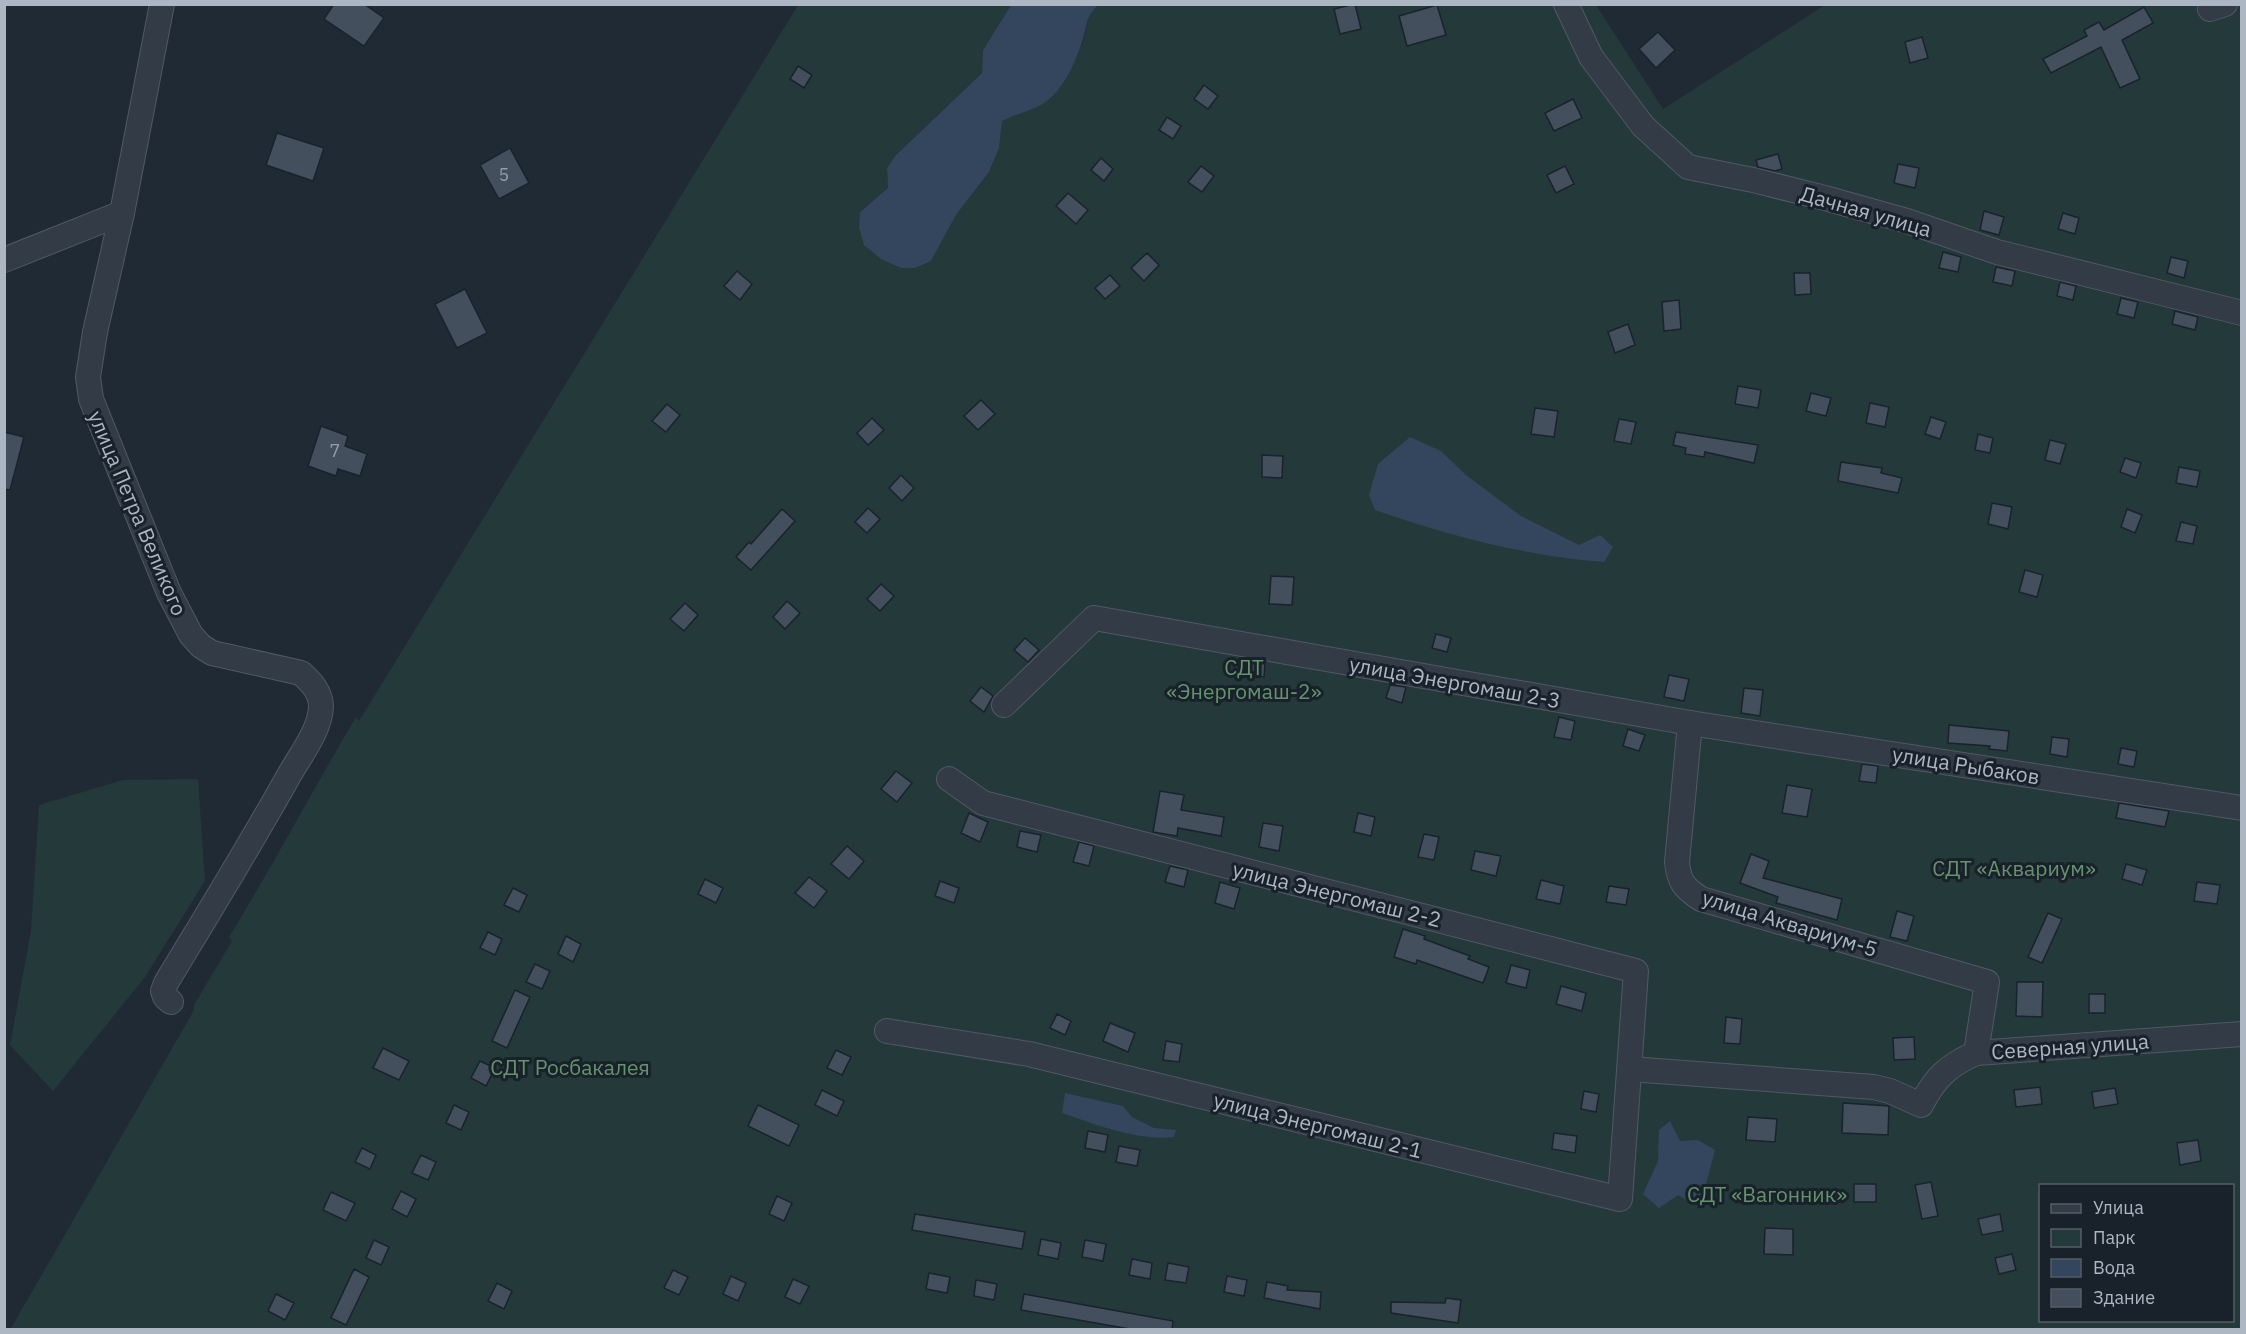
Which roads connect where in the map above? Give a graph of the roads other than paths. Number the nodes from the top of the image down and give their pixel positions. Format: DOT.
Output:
graph roads {
  1 [pos="162,4"];
  2 [pos="1566,4"];
  3 [pos="122,213"];
  4 [pos="4,260"];
  5 [pos="2241,313"];
  6 [pos="1004,705"];
  7 [pos="1690,723"];
  8 [pos="949,779"];
  9 [pos="2241,808"];
  10 [pos="171,1002"];
  11 [pos="887,1031"];
  12 [pos="2241,1034"];
  13 [pos="1976,1053"];
  14 [pos="1630,1069"];
  1 -- 3 [label="street, улица Петра Великого"];
  2 -- 5 [label="street, Дачная улица"];
  3 -- 4 [label="street"];
  3 -- 10 [label="street, улица Петра Великого"];
  6 -- 7 [label="street, улица Энергомаш 2-3"];
  7 -- 9 [label="street, улица Рыбаков"];
  7 -- 13 [label="street, улица Аквариум-5"];
  8 -- 14 [label="street, улица Энергомаш 2-2"];
  11 -- 14 [label="street, улица Энергомаш 2-1"];
  12 -- 13 [label="street, Северная улица"];
  13 -- 14 [label="street, Северная улица"];
}
